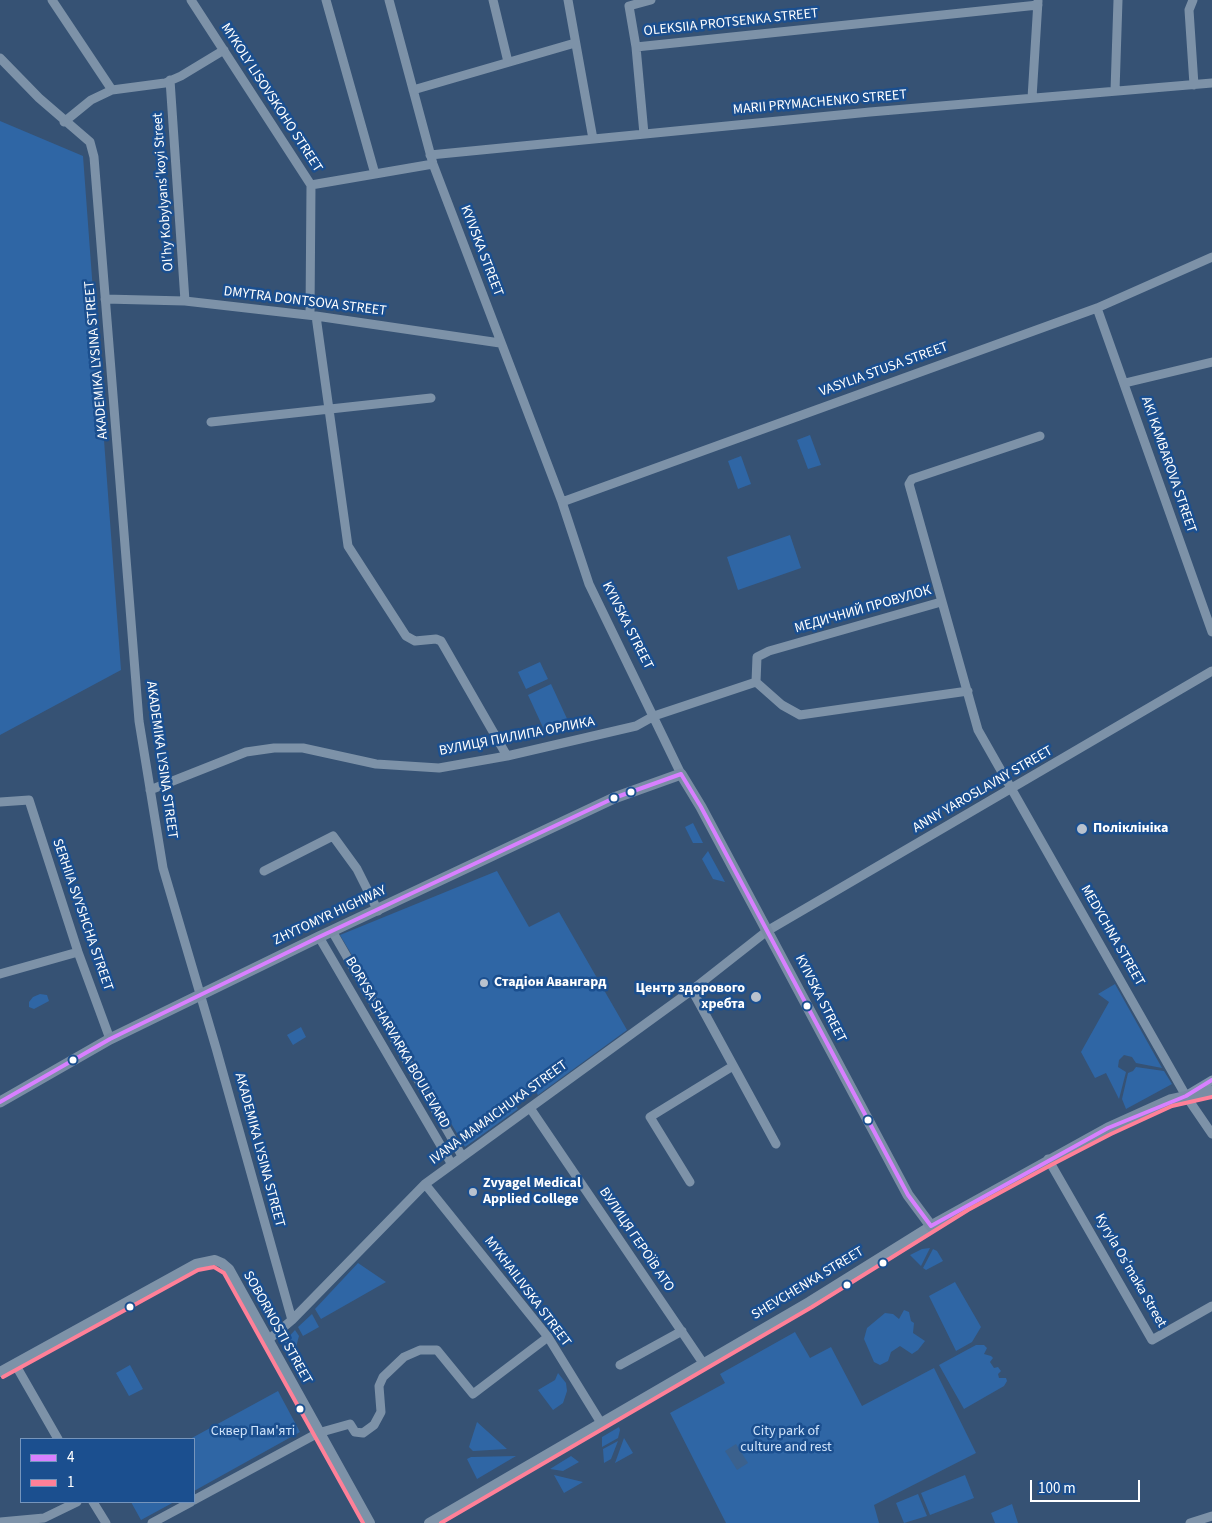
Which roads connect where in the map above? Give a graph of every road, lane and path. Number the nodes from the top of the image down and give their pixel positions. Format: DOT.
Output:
graph roads {
  1 [pos="52,0"];
  2 [pos="191,0"];
  3 [pos="326,0"];
  4 [pos="389,0"];
  5 [pos="493,0"];
  6 [pos="568,0"];
  7 [pos="651,0"];
  8 [pos="1118,0"];
  9 [pos="1193,0"];
  10 [pos="1038,2"];
  11 [pos="575,43"];
  12 [pos="636,47"];
  13 [pos="224,50"];
  14 [pos="0,58"];
  15 [pos="508,62"];
  16 [pos="170,80"];
  17 [pos="1212,83"];
  18 [pos="1194,85"];
  19 [pos="112,90"];
  20 [pos="413,90"];
  21 [pos="1115,92"];
  22 [pos="1032,98"];
  23 [pos="64,122"];
  24 [pos="644,134"];
  25 [pos="593,139"];
  26 [pos="432,159"];
  27 [pos="375,174"];
  28 [pos="311,185"];
  29 [pos="1212,257"];
  30 [pos="105,299"];
  31 [pos="185,301"];
  32 [pos="1096,308"];
  33 [pos="313,316"];
  34 [pos="500,343"];
  35 [pos="1212,362"];
  36 [pos="1124,383"];
  37 [pos="431,398"];
  38 [pos="329,410"];
  39 [pos="210,422"];
  40 [pos="1040,436"];
  41 [pos="562,502"];
  42 [pos="941,602"];
  43 [pos="1212,632"];
  44 [pos="1212,671"];
  45 [pos="756,682"];
  46 [pos="968,691"];
  47 [pos="654,716"];
  48 [pos="507,756"];
  49 [pos="681,774"];
  50 [pos="150,790"];
  51 [pos="1012,790"];
  52 [pos="0,802"];
  53 [pos="264,871"];
  54 [pos="378,911"];
  55 [pos="332,931"];
  56 [pos="767,931"];
  57 [pos="319,937"];
  58 [pos="78,952"];
  59 [pos="0,974"];
  60 [pos="692,990"];
  61 [pos="200,994"];
  62 [pos="110,1038"];
  63 [pos="734,1066"];
  64 [pos="1212,1080"];
  65 [pos="1212,1092"];
  66 [pos="1186,1096"];
  67 [pos="0,1102"];
  68 [pos="530,1108"];
  69 [pos="1212,1134"];
  70 [pos="776,1144"];
  71 [pos="462,1156"];
  72 [pos="1048,1159"];
  73 [pos="451,1163"];
  74 [pos="690,1182"];
  75 [pos="425,1184"];
  76 [pos="931,1226"];
  77 [pos="1212,1306"];
  78 [pos="292,1320"];
  79 [pos="682,1331"];
  80 [pos="548,1337"];
  81 [pos="268,1340"];
  82 [pos="703,1363"];
  83 [pos="15,1364"];
  84 [pos="620,1365"];
  85 [pos="0,1372"];
  86 [pos="601,1423"];
  87 [pos="318,1434"];
  88 [pos="57,1438"];
  89 [pos="195,1499"];
  90 [pos="74,1503"];
  91 [pos="94,1503"];
  92 [pos="188,1503"];
  93 [pos="1212,1516"];
  94 [pos="0,1522"];
  95 [pos="106,1523"];
  96 [pos="152,1523"];
  97 [pos="370,1523"];
  98 [pos="429,1523"];
  99 [pos="1190,1523"];
  1 -- 19 [label="street"];
  2 -- 13 [label="street, MYKOLY LISOVSKOHO STREET"];
  3 -- 27 [label="street"];
  4 -- 20 [label="street, KYIVSKA STREET"];
  5 -- 15 [label="street"];
  6 -- 11 [label="street"];
  7 -- 12 [label="street"];
  8 -- 21 [label="street"];
  9 -- 18 [label="street"];
  10 -- 12 [label="street, OLEKSIIA PROTSENKA STREET"];
  10 -- 22 [label="street"];
  11 -- 15 [label="street"];
  11 -- 25 [label="street"];
  12 -- 24 [label="street"];
  13 -- 16 [label="street"];
  13 -- 28 [label="street, MYKOLY LISOVSKOHO STREET"];
  14 -- 23 [label="street"];
  15 -- 20 [label="street"];
  16 -- 19 [label="street"];
  16 -- 31 [label="street, Olʹhy Kobylyansʹkoyi Street"];
  17 -- 18 [label="street, MARII PRYMACHENKO STREET"];
  18 -- 21 [label="street, MARII PRYMACHENKO STREET"];
  19 -- 23 [label="street"];
  20 -- 26 [label="street, KYIVSKA STREET"];
  21 -- 22 [label="street, MARII PRYMACHENKO STREET"];
  22 -- 24 [label="street, MARII PRYMACHENKO STREET"];
  23 -- 30 [label="street, AKADEMIKA LYSINA STREET"];
  24 -- 25 [label="street, MARII PRYMACHENKO STREET"];
  25 -- 26 [label="street, MARII PRYMACHENKO STREET"];
  26 -- 27 [label="street, MYKOLY LISOVSKOHO STREET"];
  26 -- 34 [label="street, KYIVSKA STREET"];
  27 -- 28 [label="street, MYKOLY LISOVSKOHO STREET"];
  28 -- 33 [label="street, MYKOLY LISOVSKOHO STREET"];
  29 -- 32 [label="street, VASYLIA STUSA STREET"];
  30 -- 31 [label="street, DMYTRA DONTSOVA STREET"];
  30 -- 50 [label="street, AKADEMIKA LYSINA STREET"];
  31 -- 33 [label="street, DMYTRA DONTSOVA STREET"];
  32 -- 36 [label="street, AKI KAMBAROVA STREET"];
  32 -- 41 [label="street, VASYLIA STUSA STREET"];
  33 -- 34 [label="street, DMYTRA DONTSOVA STREET"];
  33 -- 38 [label="street, MYKOLY LISOVSKOHO STREET"];
  34 -- 41 [label="street, KYIVSKA STREET"];
  35 -- 36 [label="street"];
  36 -- 43 [label="street, AKI KAMBAROVA STREET"];
  37 -- 38 [label="street"];
  38 -- 39 [label="street"];
  38 -- 48 [label="street, MYKOLY LISOVSKOHO STREET"];
  40 -- 42 [label="street"];
  41 -- 47 [label="street, KYIVSKA STREET"];
  42 -- 45 [label="street, МЕДИЧНИЙ ПРОВУЛОК"];
  42 -- 46 [label="street, МЕДИЧНИЙ ПРОВУЛОК"];
  44 -- 51 [label="street, ANNY YAROSLAVNY STREET"];
  45 -- 46 [label="street"];
  45 -- 47 [label="street"];
  46 -- 51 [label="street, МЕДИЧНИЙ ПРОВУЛОК"];
  47 -- 48 [label="street, ВУЛИЦЯ ПИЛИПА ОРЛИКА"];
  47 -- 49 [label="street, KYIVSKA STREET"];
  48 -- 50 [label="street, ВУЛИЦЯ ПИЛИПА ОРЛИКА"];
  49 -- 54 [label="main road, ZHYTOMYR HIGHWAY"];
  49 -- 56 [label="main road, KYIVSKA STREET"];
  50 -- 61 [label="street, AKADEMIKA LYSINA STREET"];
  51 -- 56 [label="street, ANNY YAROSLAVNY STREET"];
  51 -- 66 [label="street, MEDYCHNA STREET"];
  52 -- 58 [label="street, SERHIIA SVYSHCHA STREET"];
  53 -- 54 [label="street"];
  54 -- 55 [label="main road, ZHYTOMYR HIGHWAY"];
  55 -- 57 [label="main road, ZHYTOMYR HIGHWAY"];
  55 -- 71 [label="street, BORYSA SHARVARKA BOULEVARD"];
  56 -- 60 [label="street, IVANA MAMAICHUKA STREET"];
  56 -- 76 [label="main road, KYIVSKA STREET"];
  57 -- 61 [label="main road, ZHYTOMYR HIGHWAY"];
  57 -- 73 [label="street, BORYSA SHARVARKA BOULEVARD"];
  58 -- 59 [label="street"];
  58 -- 62 [label="street, SERHIIA SVYSHCHA STREET"];
  60 -- 63 [label="street"];
  60 -- 68 [label="street, IVANA MAMAICHUKA STREET"];
  61 -- 62 [label="main road, ZHYTOMYR HIGHWAY"];
  61 -- 78 [label="street, AKADEMIKA LYSINA STREET"];
  62 -- 67 [label="main road, ZHYTOMYR HIGHWAY"];
  63 -- 70 [label="street"];
  63 -- 74 [label="street"];
  64 -- 66 [label="street"];
  65 -- 66 [label="main road, SHEVCHENKA STREET"];
  66 -- 69 [label="street, MEDYCHNA STREET"];
  66 -- 72 [label="main road, SHEVCHENKA STREET"];
  68 -- 71 [label="street, IVANA MAMAICHUKA STREET"];
  68 -- 79 [label="street, ВУЛИЦЯ ГЕРОЇВ АТО"];
  71 -- 73 [label="street, IVANA MAMAICHUKA STREET"];
  72 -- 76 [label="main road, SHEVCHENKA STREET"];
  72 -- 77 [label="street, Kyryla Osʹmaka Street"];
  73 -- 75 [label="street, IVANA MAMAICHUKA STREET"];
  75 -- 78 [label="street, IVANA MAMAICHUKA STREET"];
  75 -- 80 [label="street, MYKHAILIVSKA STREET"];
  76 -- 82 [label="street, SHEVCHENKA STREET"];
  78 -- 81 [label="street, IVANA MAMAICHUKA STREET"];
  79 -- 82 [label="street, ВУЛИЦЯ ГЕРОЇВ АТО"];
  79 -- 84 [label="street"];
  80 -- 86 [label="street, MYKHAILIVSKA STREET"];
  80 -- 87 [label="street"];
  81 -- 83 [label="street, SOBORNOSTI STREET"];
  81 -- 87 [label="street, SOBORNOSTI STREET"];
  82 -- 86 [label="street, SHEVCHENKA STREET"];
  83 -- 85 [label="street, SOBORNOSTI STREET"];
  83 -- 88 [label="street"];
  86 -- 98 [label="street, SHEVCHENKA STREET"];
  87 -- 89 [label="street"];
  87 -- 97 [label="street, SOBORNOSTI STREET"];
  90 -- 94 [label="street"];
  91 -- 95 [label="street"];
  92 -- 96 [label="street"];
  93 -- 99 [label="street"];
}
